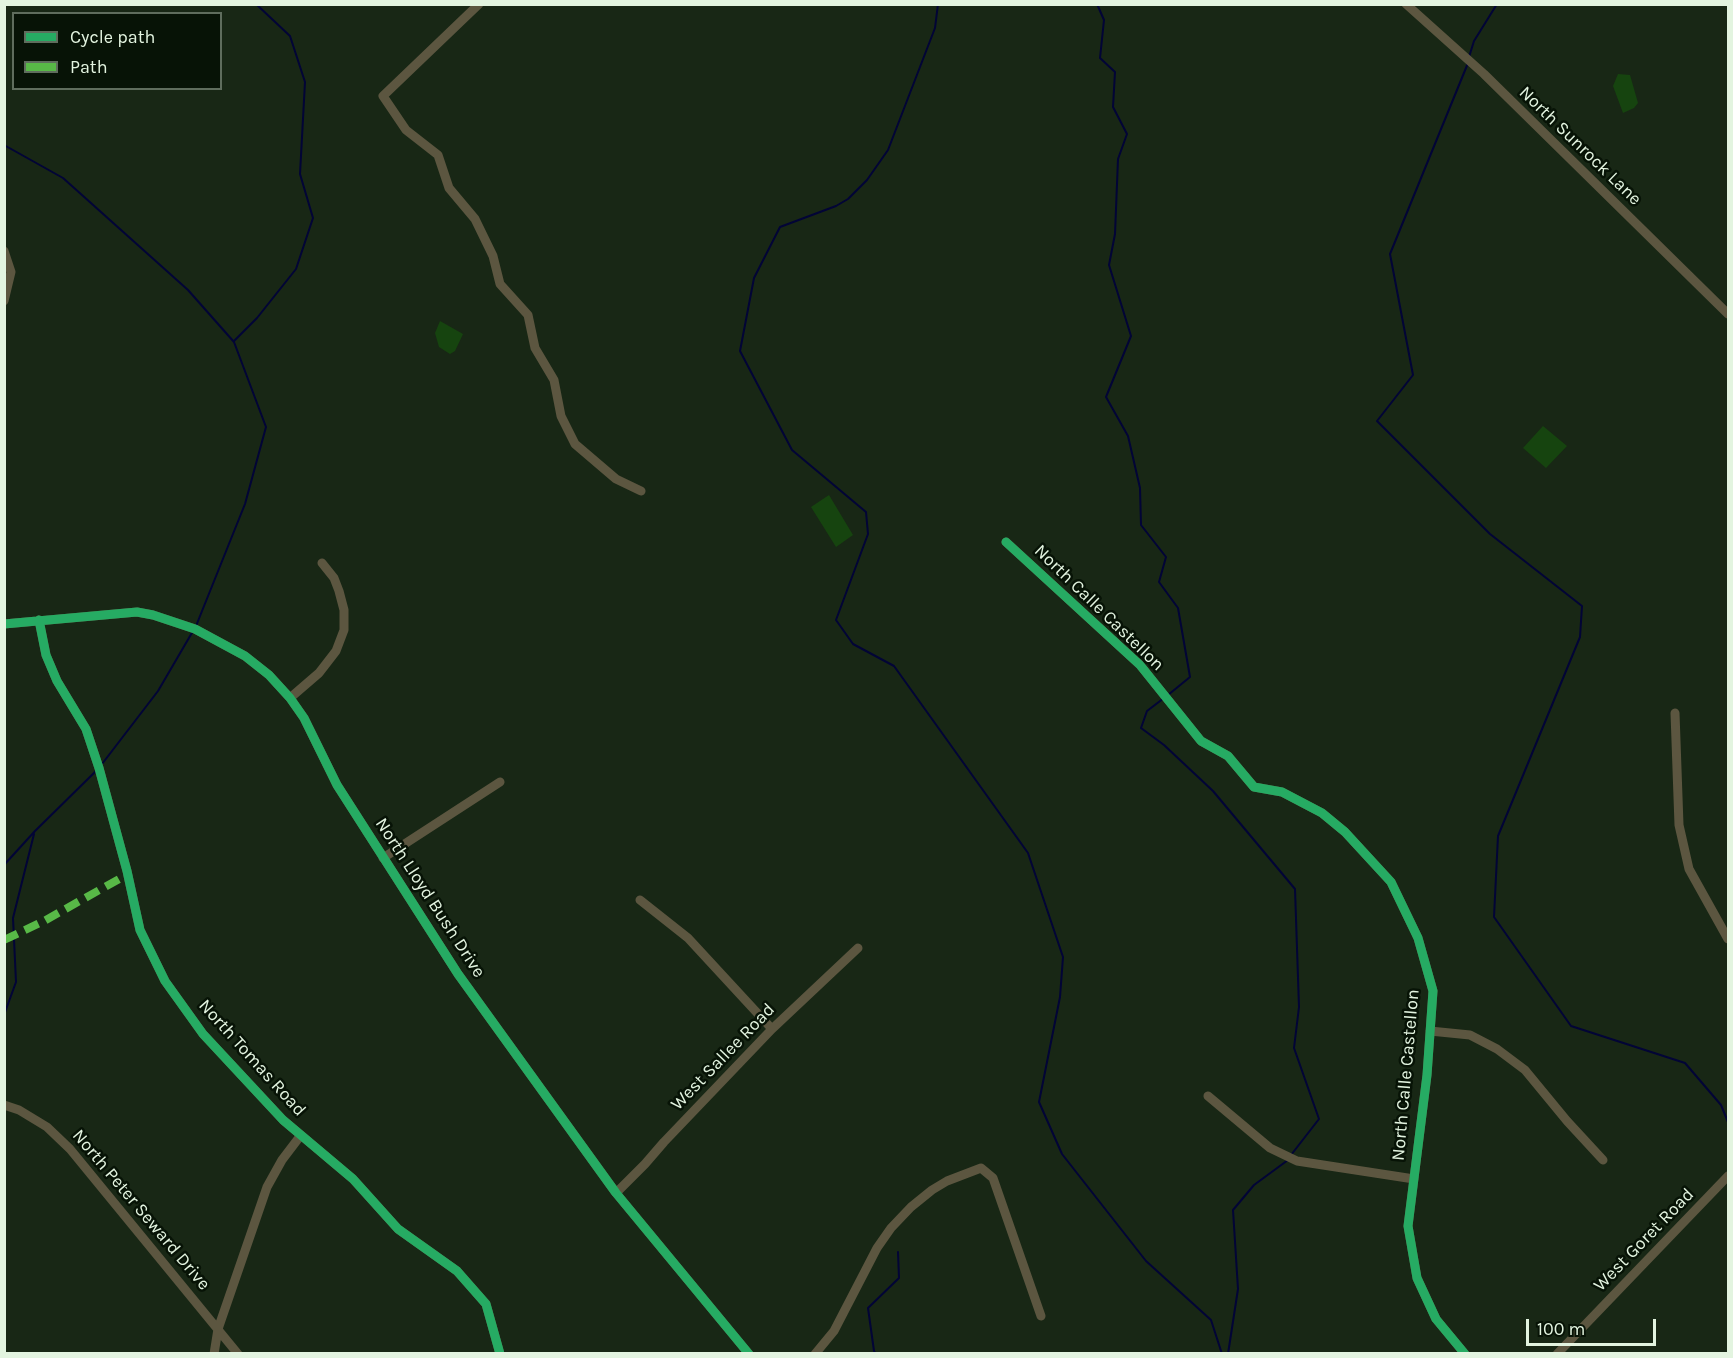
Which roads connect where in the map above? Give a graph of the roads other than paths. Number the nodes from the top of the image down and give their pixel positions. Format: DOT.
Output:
graph roads {
  1 [pos="479,4"];
  2 [pos="1406,4"];
  3 [pos="4,251"];
  4 [pos="4,301"];
  5 [pos="1728,314"];
  6 [pos="641,491"];
  7 [pos="1006,542"];
  8 [pos="322,563"];
  9 [pos="39,620"];
  10 [pos="4,624"];
  11 [pos="290,698"];
  12 [pos="1675,713"];
  13 [pos="500,782"];
  14 [pos="384,858"];
  15 [pos="640,900"];
  16 [pos="1728,939"];
  17 [pos="858,948"];
  18 [pos="772,1029"];
  19 [pos="1430,1031"];
  20 [pos="1208,1096"];
  21 [pos="4,1105"];
  22 [pos="301,1135"];
  23 [pos="1603,1160"];
  24 [pos="1728,1176"];
  25 [pos="1414,1179"];
  26 [pos="616,1193"];
  27 [pos="1041,1316"];
  28 [pos="218,1329"];
  29 [pos="214,1353"];
  30 [pos="238,1353"];
  31 [pos="500,1353"];
  32 [pos="748,1353"];
  33 [pos="815,1353"];
  34 [pos="1465,1353"];
  35 [pos="1557,1353"];
  1 -- 6 [label="street"];
  2 -- 5 [label="street, North Sunrock Lane"];
  3 -- 4 [label="street"];
  7 -- 19 [label="street, North Calle Castellon"];
  8 -- 11 [label="street"];
  9 -- 10 [label="street, North Lloyd Bush Drive"];
  9 -- 11 [label="street, North Lloyd Bush Drive"];
  9 -- 22 [label="street, North Tomas Road"];
  11 -- 14 [label="street, North Lloyd Bush Drive"];
  12 -- 16 [label="street"];
  13 -- 14 [label="street"];
  14 -- 26 [label="street, North Lloyd Bush Drive"];
  15 -- 18 [label="street"];
  17 -- 18 [label="street, West Sallee Road"];
  18 -- 26 [label="street, West Sallee Road"];
  19 -- 23 [label="street"];
  19 -- 25 [label="street, North Calle Castellon"];
  20 -- 25 [label="street"];
  21 -- 28 [label="street, North Peter Seward Drive"];
  22 -- 28 [label="street"];
  22 -- 31 [label="street, North Tomas Road"];
  24 -- 35 [label="street, West Goret Road"];
  25 -- 34 [label="street, North Calle Castellon"];
  26 -- 32 [label="street, North Lloyd Bush Drive"];
  27 -- 33 [label="street"];
  28 -- 29 [label="street"];
  28 -- 30 [label="street, North Peter Seward Drive"];
}
